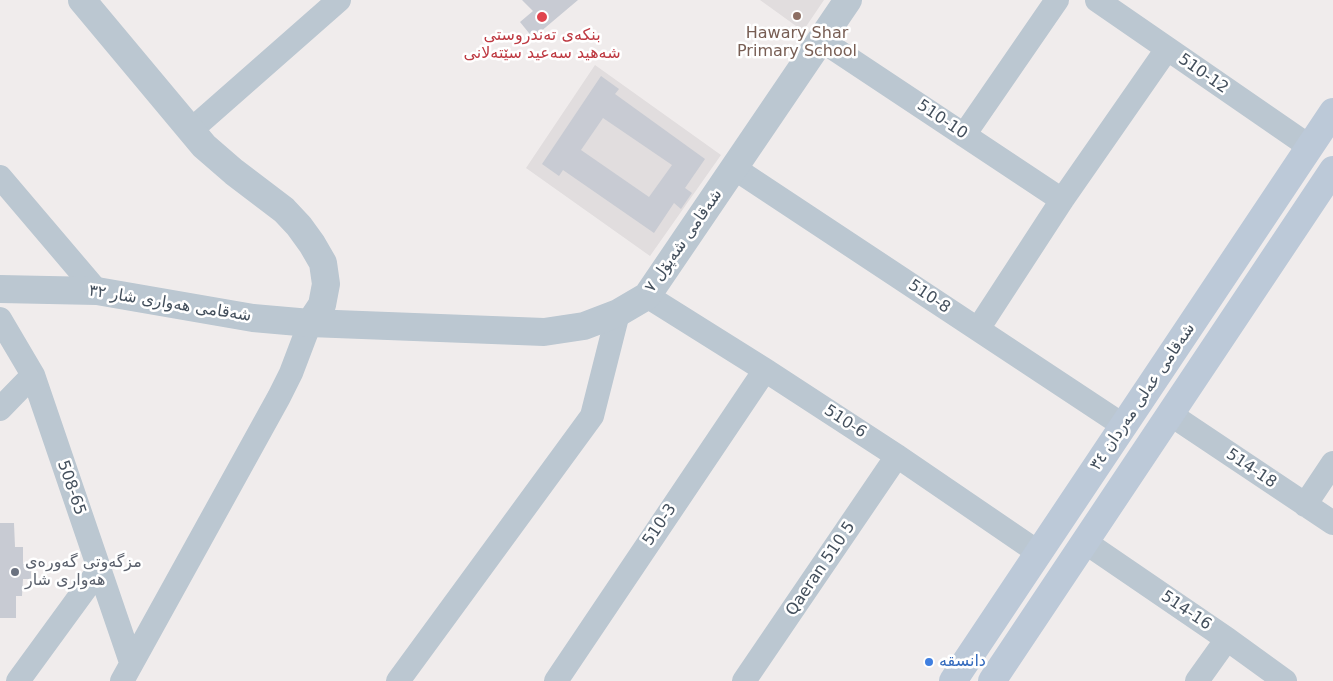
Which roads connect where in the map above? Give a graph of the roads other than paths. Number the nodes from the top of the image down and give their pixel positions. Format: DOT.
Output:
graph roads {
  1 [pos="82,0"];
  2 [pos="338,0"];
  3 [pos="848,0"];
  4 [pos="1056,0"];
  5 [pos="1097,0"];
  6 [pos="821,40"];
  7 [pos="1167,49"];
  8 [pos="1333,112"];
  9 [pos="190,130"];
  10 [pos="964,135"];
  11 [pos="1310,147"];
  12 [pos="734,168"];
  13 [pos="1333,170"];
  14 [pos="0,176"];
  15 [pos="1062,200"];
  16 [pos="0,289"];
  17 [pos="97,291"];
  18 [pos="647,296"];
  19 [pos="618,313"];
  20 [pos="0,319"];
  21 [pos="310,322"];
  22 [pos="978,329"];
  23 [pos="765,370"];
  24 [pos="33,375"];
  25 [pos="0,408"];
  26 [pos="1170,414"];
  27 [pos="1124,426"];
  28 [pos="897,456"];
  29 [pos="1333,463"];
  30 [pos="1306,505"];
  31 [pos="1333,523"];
  32 [pos="1085,542"];
  33 [pos="1039,553"];
  34 [pos="99,570"];
  35 [pos="1227,639"];
  36 [pos="126,671"];
  37 [pos="18,681"];
  38 [pos="398,681"];
  39 [pos="556,681"];
  40 [pos="744,681"];
  41 [pos="953,681"];
  42 [pos="992,681"];
  43 [pos="1197,681"];
  44 [pos="1285,681"];
  1 -- 9 [label="street"];
  2 -- 9 [label="street"];
  3 -- 6 [label="street, شەقامی شەپۆل ٧"];
  4 -- 10 [label="street"];
  5 -- 7 [label="street, 510-12"];
  6 -- 10 [label="street, 510-10"];
  6 -- 12 [label="street, شەقامی شەپۆل ٧"];
  7 -- 11 [label="street, 510-12"];
  7 -- 15 [label="street"];
  8 -- 11 [label="main road, شەقامی عەلی مەردان ٣٤"];
  9 -- 21 [label="street"];
  10 -- 15 [label="street, 510-10"];
  11 -- 27 [label="main road, شەقامی عەلی مەردان ٣٤"];
  12 -- 18 [label="street, شەقامی شەپۆل ٧"];
  12 -- 22 [label="street, 510-8"];
  13 -- 26 [label="main road, شەقامی عەلی مەردان ٣٤"];
  14 -- 17 [label="street"];
  15 -- 22 [label="street"];
  16 -- 17 [label="street, شەقامی هەواری شار ٣٢"];
  17 -- 21 [label="street, شەقامی هەواری شار ٣٢"];
  18 -- 19 [label="street, شەقامی شەپۆل ٧"];
  18 -- 23 [label="street, 510-6"];
  19 -- 21 [label="street, شەقامی شەپۆل ٧"];
  19 -- 38 [label="street"];
  20 -- 24 [label="street, 508-65"];
  21 -- 36 [label="street"];
  22 -- 27 [label="street, 510-8"];
  23 -- 28 [label="street, 510-6"];
  23 -- 39 [label="street, 510-3"];
  24 -- 25 [label="street"];
  24 -- 34 [label="street, 508-65"];
  26 -- 30 [label="street, 514-18"];
  26 -- 32 [label="main road, شەقامی عەلی مەردان ٣٤"];
  27 -- 33 [label="main road, شەقامی عەلی مەردان ٣٤"];
  28 -- 33 [label="street, 510-6"];
  28 -- 40 [label="street, Qaeran 510 5"];
  29 -- 30 [label="street"];
  30 -- 31 [label="street, 514-18"];
  32 -- 35 [label="street, 514-16"];
  32 -- 42 [label="main road, شەقامی عەلی مەردان ٣٤"];
  33 -- 41 [label="main road, شەقامی عەلی مەردان ٣٤"];
  34 -- 36 [label="street, 508-65"];
  34 -- 37 [label="street"];
  35 -- 43 [label="street"];
  35 -- 44 [label="street, 514-16"];
}
